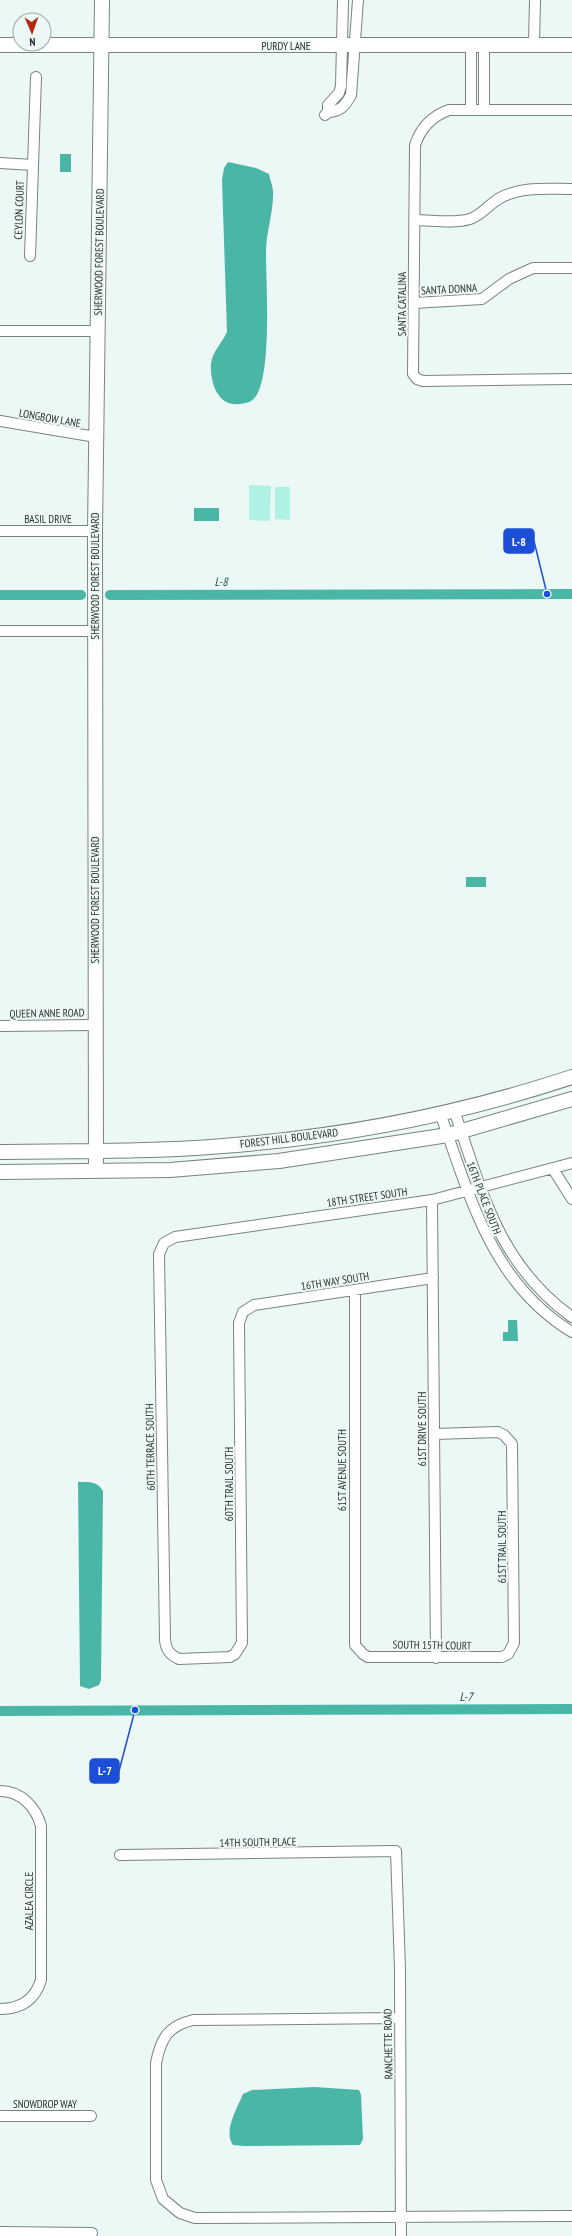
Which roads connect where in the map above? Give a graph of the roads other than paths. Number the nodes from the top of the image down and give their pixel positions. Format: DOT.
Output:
graph roads {
  1 [pos="102,0"];
  2 [pos="343,0"];
  3 [pos="358,0"];
  4 [pos="535,0"];
  5 [pos="534,44"];
  6 [pos="572,44"];
  7 [pos="0,45"];
  8 [pos="101,45"];
  9 [pos="477,45"];
  10 [pos="348,46"];
  11 [pos="36,78"];
  12 [pos="484,109"];
  13 [pos="471,110"];
  14 [pos="572,110"];
  15 [pos="327,114"];
  16 [pos="0,163"];
  17 [pos="33,165"];
  18 [pos="572,189"];
  19 [pos="414,220"];
  20 [pos="30,256"];
  21 [pos="572,268"];
  22 [pos="414,303"];
  23 [pos="0,331"];
  24 [pos="98,331"];
  25 [pos="572,379"];
  26 [pos="0,421"];
  27 [pos="96,437"];
  28 [pos="0,531"];
  29 [pos="95,531"];
  30 [pos="0,631"];
  31 [pos="95,631"];
  32 [pos="95,1025"];
  33 [pos="0,1026"];
  34 [pos="572,1078"];
  35 [pos="572,1099"];
  36 [pos="447,1112"];
  37 [pos="455,1133"];
  38 [pos="96,1151"];
  39 [pos="0,1152"];
  40 [pos="572,1163"];
  41 [pos="553,1169"];
  42 [pos="96,1171"];
  43 [pos="0,1172"];
  44 [pos="480,1188"];
  45 [pos="468,1191"];
  46 [pos="572,1199"];
  47 [pos="432,1200"];
  48 [pos="164,1242"];
  49 [pos="528,1277"];
  50 [pos="433,1278"];
  51 [pos="518,1285"];
  52 [pos="355,1290"];
  53 [pos="243,1312"];
  54 [pos="572,1317"];
  55 [pos="572,1332"];
  56 [pos="434,1434"];
  57 [pos="358,1650"];
  58 [pos="235,1654"];
  59 [pos="508,1654"];
  60 [pos="436,1658"];
  61 [pos="0,1792"];
  62 [pos="396,1851"];
  63 [pos="120,1855"];
  64 [pos="0,2009"];
  65 [pos="399,2018"];
  66 [pos="0,2116"];
  67 [pos="91,2116"];
  68 [pos="572,2216"];
  69 [pos="401,2218"];
  70 [pos="0,2232"];
  71 [pos="92,2233"];
  72 [pos="401,2236"];
  1 -- 8 [label="street, SHERWOOD FOREST BOULEVARD"];
  2 -- 10 [label="street"];
  3 -- 10 [label="street"];
  4 -- 5 [label="street"];
  5 -- 6 [label="street, PURDY LANE"];
  5 -- 9 [label="street, PURDY LANE"];
  7 -- 8 [label="street, PURDY LANE"];
  8 -- 10 [label="street, PURDY LANE"];
  8 -- 24 [label="street, SHERWOOD FOREST BOULEVARD"];
  9 -- 10 [label="street, PURDY LANE"];
  9 -- 12 [label="street"];
  9 -- 13 [label="street"];
  10 -- 15 [label="street"];
  11 -- 17 [label="street, CEYLON COURT"];
  12 -- 13 [label="street, SANTA CATALINA"];
  12 -- 14 [label="street, SANTA CATALINA"];
  13 -- 19 [label="street, SANTA CATALINA"];
  16 -- 17 [label="street, CEYLON COURT"];
  17 -- 20 [label="street, CEYLON COURT"];
  18 -- 19 [label="street"];
  19 -- 22 [label="street, SANTA CATALINA"];
  21 -- 22 [label="street, SANTA DONNA"];
  22 -- 25 [label="street, SANTA CATALINA"];
  23 -- 24 [label="street"];
  24 -- 27 [label="street, SHERWOOD FOREST BOULEVARD"];
  26 -- 27 [label="street, LONGBOW LANE"];
  27 -- 29 [label="street, SHERWOOD FOREST BOULEVARD"];
  28 -- 29 [label="street, BASIL DRIVE"];
  29 -- 31 [label="street, SHERWOOD FOREST BOULEVARD"];
  30 -- 31 [label="street"];
  31 -- 32 [label="street, SHERWOOD FOREST BOULEVARD"];
  32 -- 33 [label="street, QUEEN ANNE ROAD"];
  32 -- 38 [label="street, SHERWOOD FOREST BOULEVARD"];
  34 -- 36 [label="street, FOREST HILL BOULEVARD"];
  35 -- 37 [label="street, FOREST HILL BOULEVARD"];
  36 -- 37 [label="street, 16TH PLACE SOUTH"];
  36 -- 38 [label="street, FOREST HILL BOULEVARD"];
  37 -- 42 [label="street, FOREST HILL BOULEVARD"];
  37 -- 44 [label="street, 16TH PLACE SOUTH"];
  37 -- 45 [label="street, 16TH PLACE SOUTH"];
  38 -- 39 [label="street, FOREST HILL BOULEVARD"];
  38 -- 42 [label="street, SHERWOOD FOREST BOULEVARD"];
  40 -- 41 [label="street, 18TH STREET SOUTH"];
  41 -- 44 [label="street, 18TH STREET SOUTH"];
  41 -- 46 [label="street"];
  42 -- 43 [label="street, FOREST HILL BOULEVARD"];
  44 -- 45 [label="street, 18TH STREET SOUTH"];
  44 -- 49 [label="street, 16TH PLACE SOUTH"];
  45 -- 47 [label="street, 18TH STREET SOUTH"];
  45 -- 51 [label="street, 16TH PLACE SOUTH"];
  47 -- 48 [label="street, 18TH STREET SOUTH"];
  47 -- 50 [label="street, 61ST DRIVE SOUTH"];
  48 -- 58 [label="street, 60TH TERRACE SOUTH"];
  49 -- 51 [label="street"];
  49 -- 54 [label="street, 16TH PLACE SOUTH"];
  50 -- 52 [label="street, 16TH WAY SOUTH"];
  50 -- 56 [label="street, 61ST DRIVE SOUTH"];
  51 -- 55 [label="street, 16TH PLACE SOUTH"];
  52 -- 53 [label="street, 16TH WAY SOUTH"];
  52 -- 57 [label="street, 61ST AVENUE SOUTH"];
  53 -- 58 [label="street, 60TH TRAIL SOUTH"];
  56 -- 59 [label="street, 61ST TRAIL SOUTH"];
  56 -- 60 [label="street, 61ST DRIVE SOUTH"];
  57 -- 60 [label="street, SOUTH 15TH COURT"];
  59 -- 60 [label="street, SOUTH 15TH COURT"];
  61 -- 64 [label="street, AZALEA CIRCLE"];
  62 -- 63 [label="street, 14TH SOUTH PLACE"];
  62 -- 65 [label="street, RANCHETTE ROAD"];
  65 -- 69 [label="street, RANCHETTE ROAD"];
  65 -- 69 [label="street"];
  66 -- 67 [label="street, SNOWDROP WAY"];
  68 -- 69 [label="street"];
  69 -- 72 [label="street, RANCHETTE ROAD"];
  70 -- 71 [label="street"];
}
